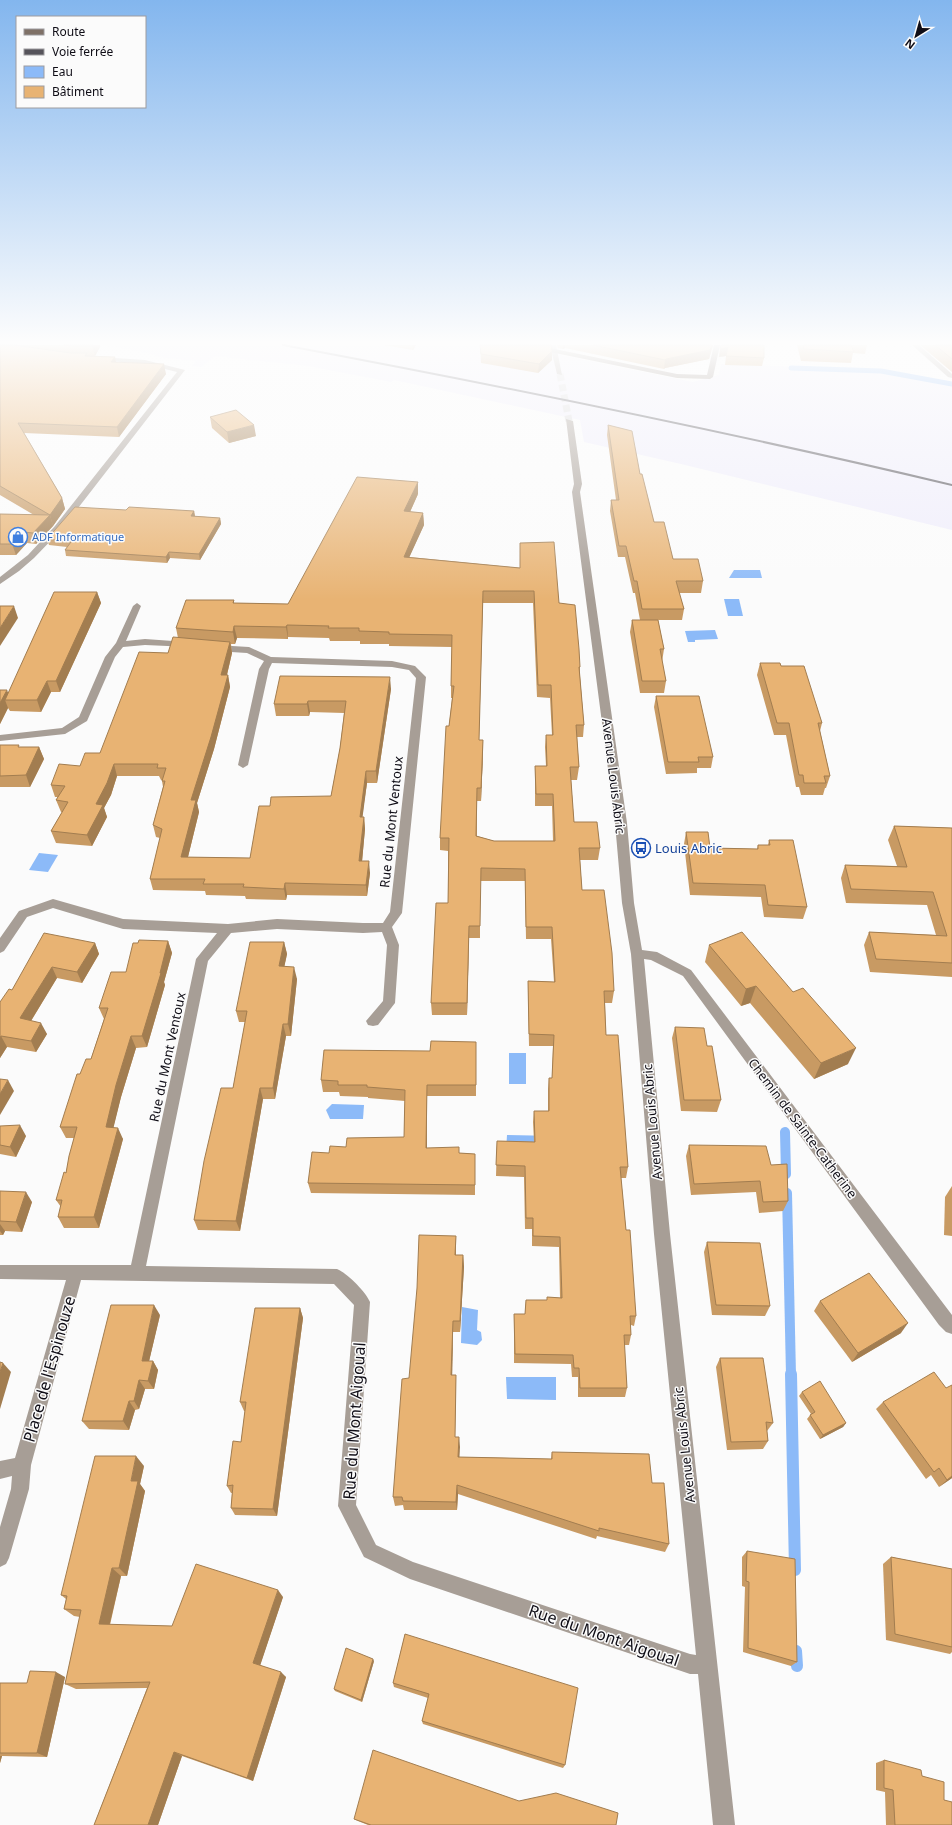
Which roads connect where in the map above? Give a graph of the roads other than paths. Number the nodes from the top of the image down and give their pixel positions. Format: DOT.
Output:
graph roads {
  1 [pos="135,430"];
  2 [pos="570,430"];
  3 [pos="0,581"];
  4 [pos="136,606"];
  5 [pos="120,644"];
  6 [pos="269,660"];
  7 [pos="0,738"];
  8 [pos="243,765"];
  9 [pos="386,927"];
  10 [pos="228,929"];
  11 [pos="0,948"];
  12 [pos="637,954"];
  13 [pos="373,1021"];
  14 [pos="0,1272"];
  15 [pos="75,1273"];
  16 [pos="137,1273"];
  17 [pos="952,1326"];
  18 [pos="22,1465"];
  19 [pos="0,1470"];
  20 [pos="0,1558"];
  21 [pos="707,1665"];
  22 [pos="724,1825"];
  1 -- 3 [label="street"];
  2 -- 12 [label="street, Avenue Louis Abric"];
  4 -- 5 [label="street"];
  5 -- 6 [label="street, Rue du Mont Ventoux"];
  5 -- 7 [label="street"];
  6 -- 8 [label="street"];
  6 -- 9 [label="street, Rue du Mont Ventoux"];
  9 -- 10 [label="street"];
  9 -- 13 [label="street"];
  10 -- 11 [label="street"];
  10 -- 16 [label="street, Rue du Mont Ventoux"];
  12 -- 17 [label="street, Chemin de Sainte-Catherine"];
  12 -- 21 [label="street, Avenue Louis Abric"];
  14 -- 15 [label="street, Rue du Mont Aigoual"];
  15 -- 16 [label="street, Rue du Mont Aigoual"];
  15 -- 18 [label="street, Place de l'Espinouze"];
  16 -- 21 [label="street, Rue du Mont Aigoual"];
  18 -- 19 [label="street"];
  18 -- 20 [label="street, Place de l'Espinouze"];
  21 -- 22 [label="street, Avenue Louis Abric"];
}
